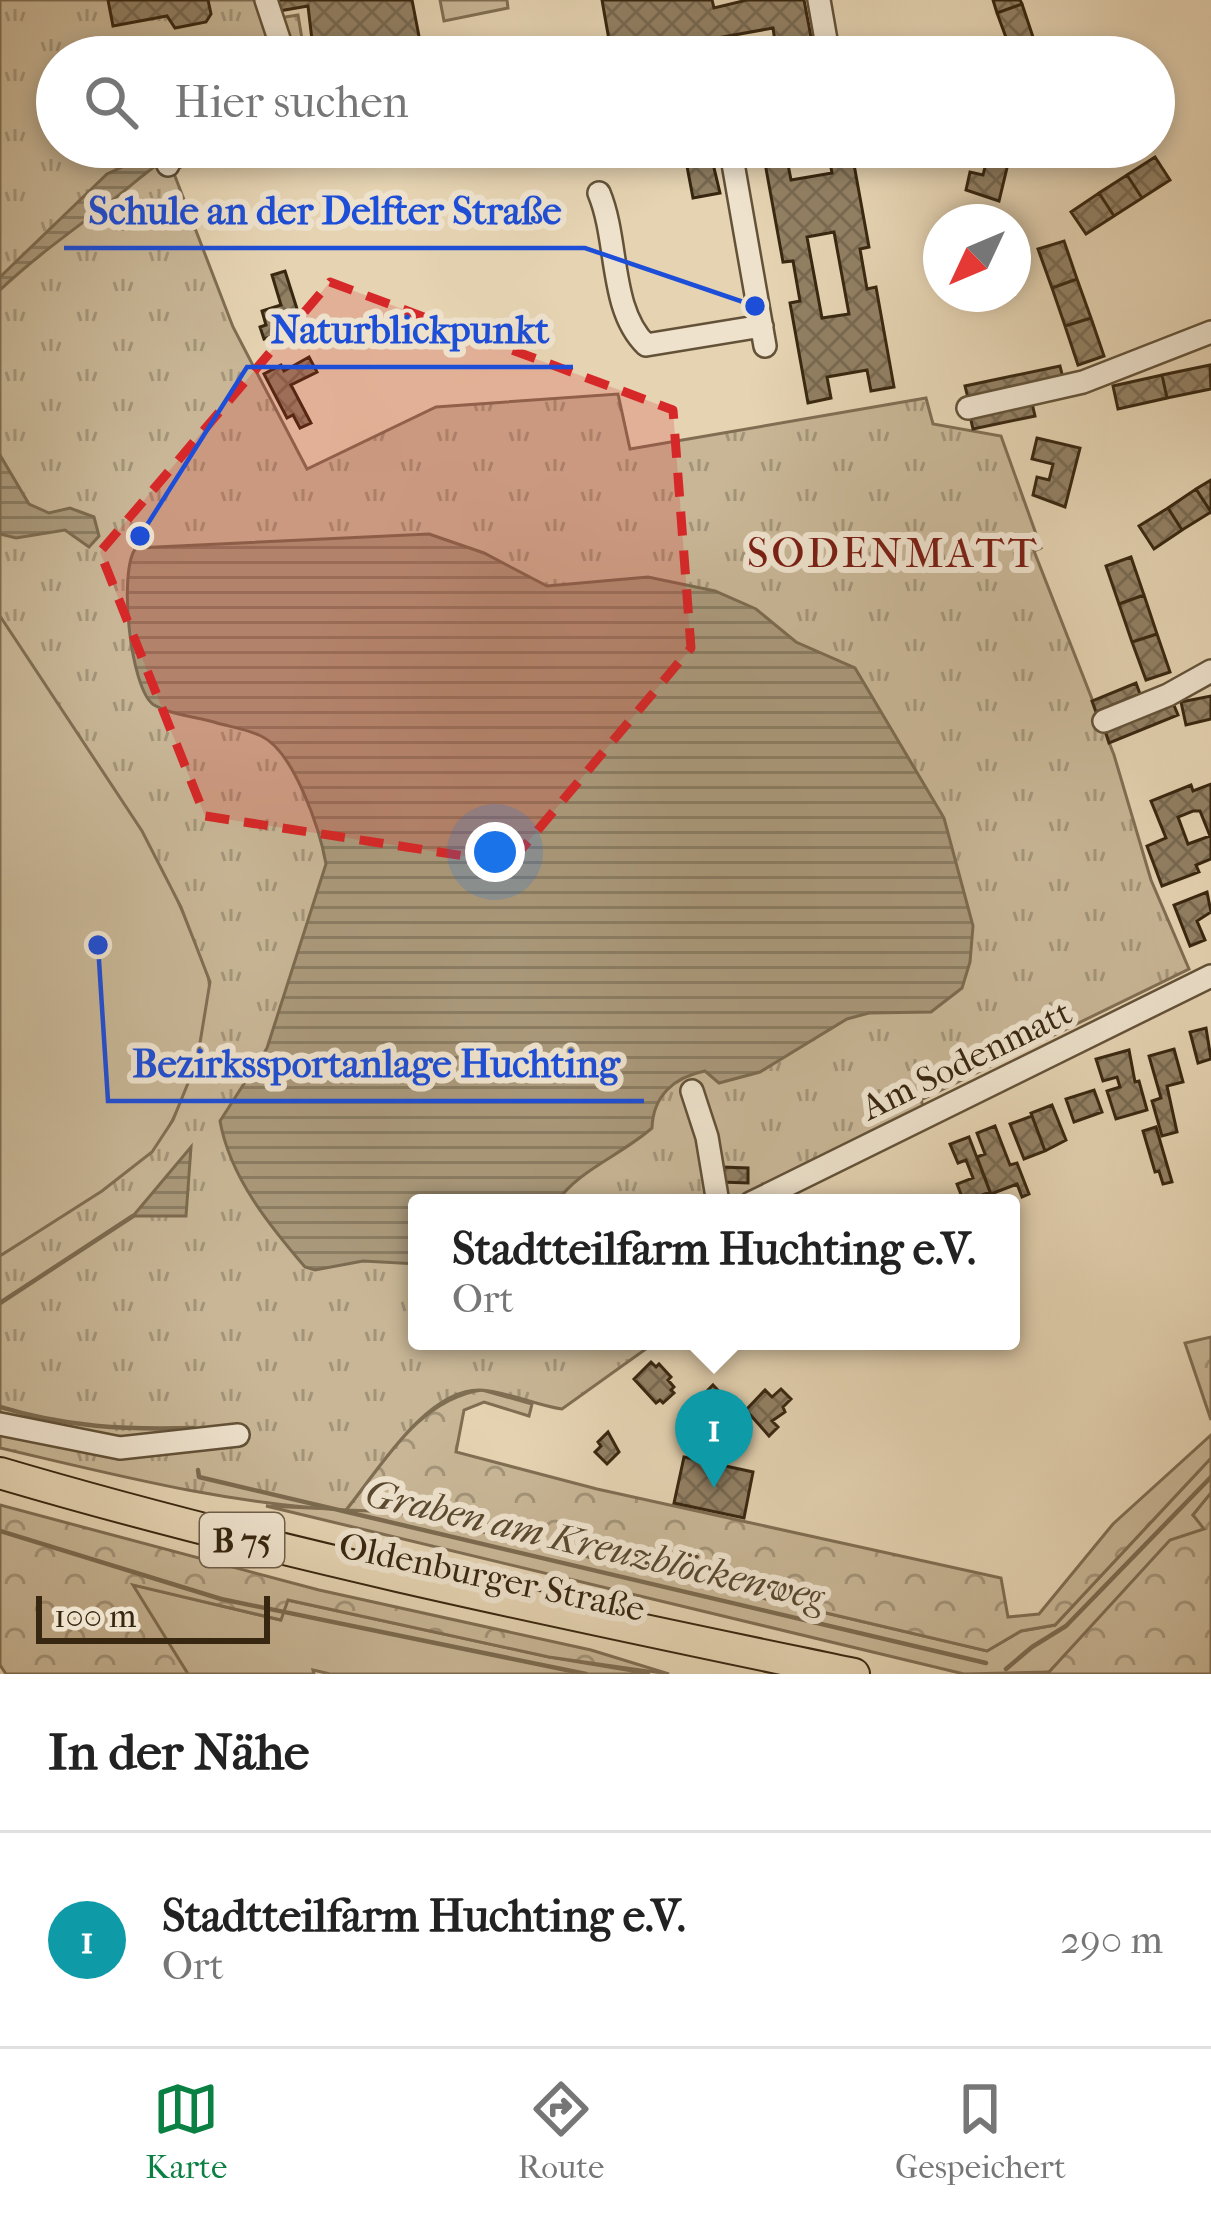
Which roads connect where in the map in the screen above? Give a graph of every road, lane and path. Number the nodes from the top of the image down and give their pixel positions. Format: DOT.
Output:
graph roads {
  1 [pos="266,0"];
  2 [pos="819,0"];
  3 [pos="278,36"];
  4 [pos="825,36"];
  5 [pos="734,168"];
  6 [pos="599,193"];
  7 [pos="1211,332"];
  8 [pos="968,408"];
  9 [pos="1211,671"];
  10 [pos="1104,722"];
  11 [pos="1211,976"];
  12 [pos="692,1091"];
  13 [pos="716,1194"];
  14 [pos="769,1194"];
  15 [pos="0,1424"];
  16 [pos="238,1435"];
  17 [pos="0,1473"];
  18 [pos="0,1491"];
  19 [pos="761,1674"];
  20 [pos="854,1674"];
  1 -- 3 [label="street"];
  2 -- 4 [label="street"];
  5 -- 6 [label="street"];
  7 -- 8 [label="street"];
  9 -- 10 [label="street"];
  11 -- 14 [label="street, Am Sodenmatt"];
  12 -- 13 [label="street"];
  15 -- 16 [label="street"];
  17 -- 20 [label="highway, Oldenburger Straße / B 75"];
  18 -- 19 [label="highway, Oldenburger Straße / B 75"];
}
